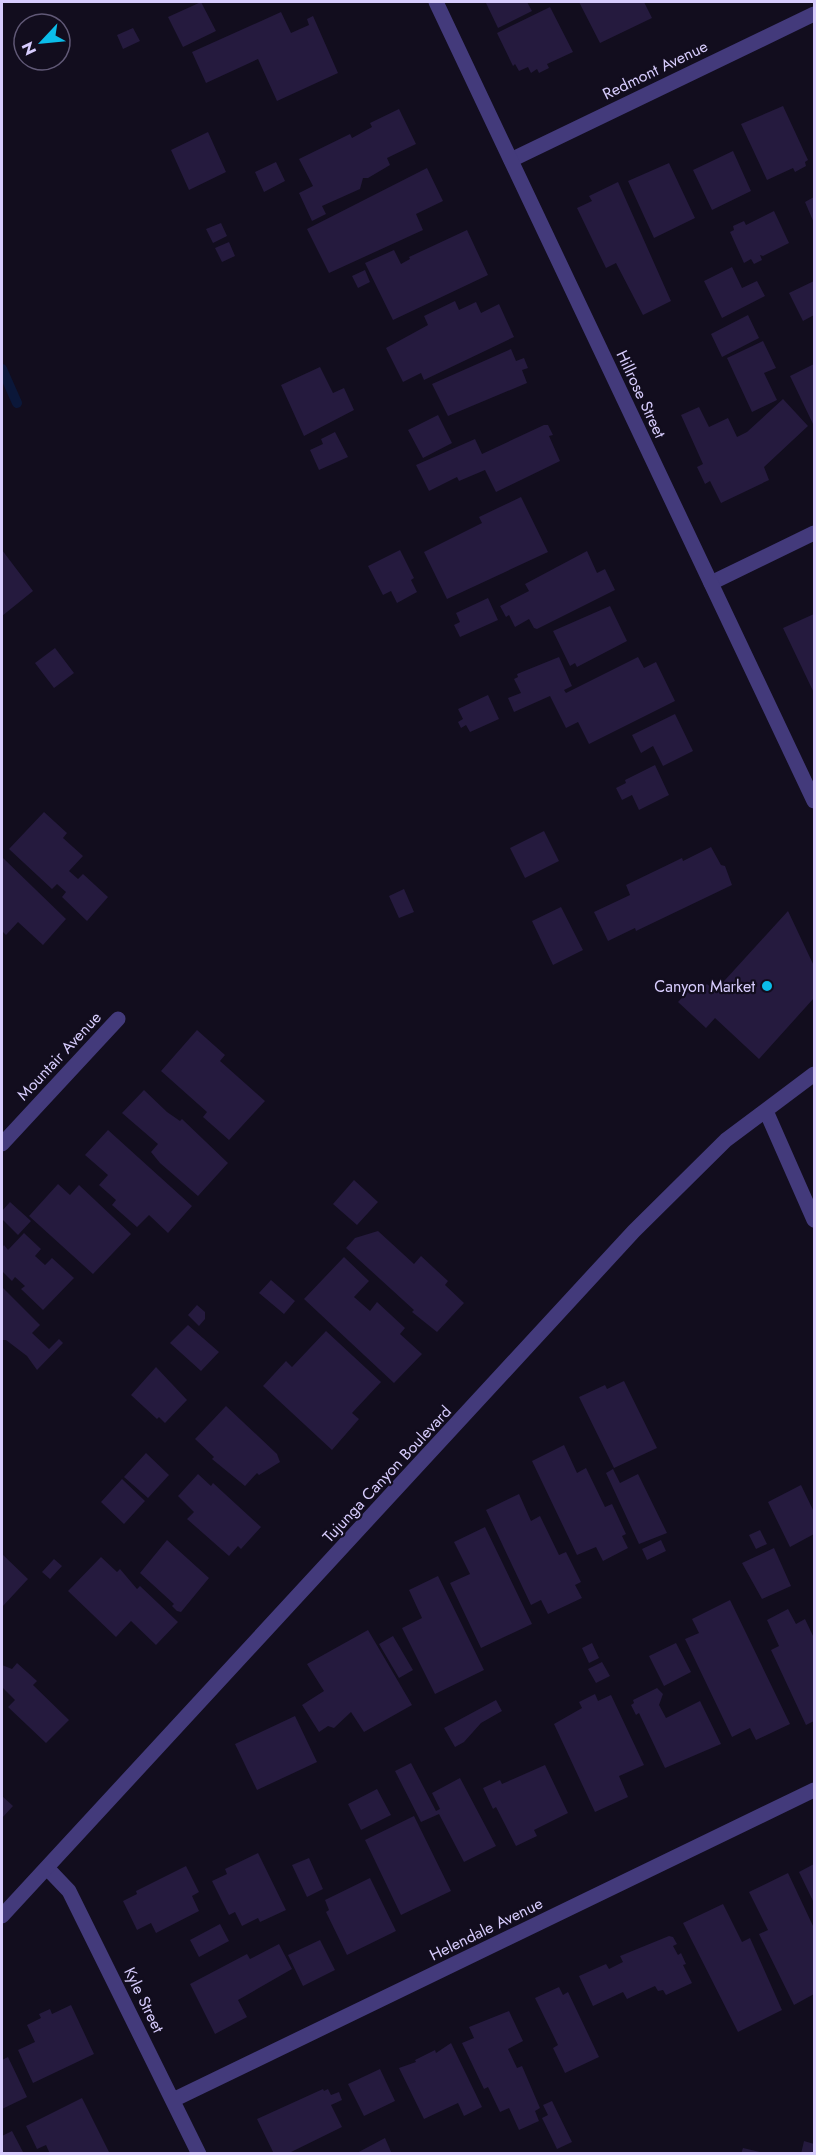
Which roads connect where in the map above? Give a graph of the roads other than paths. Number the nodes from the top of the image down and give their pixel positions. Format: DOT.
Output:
graph roads {
  1 [pos="436,2"];
  2 [pos="814,14"];
  3 [pos="511,160"];
  4 [pos="814,533"];
  5 [pos="711,583"];
  6 [pos="814,801"];
  7 [pos="118,1019"];
  8 [pos="814,1074"];
  9 [pos="766,1111"];
  10 [pos="2,1144"];
  11 [pos="814,1220"];
  12 [pos="814,1790"];
  13 [pos="48,1869"];
  14 [pos="2,1916"];
  15 [pos="173,2100"];
  16 [pos="199,2154"];
  1 -- 3 [label="street, Hillrose Street"];
  2 -- 3 [label="street, Redmont Avenue"];
  3 -- 5 [label="street, Hillrose Street"];
  4 -- 5 [label="street"];
  5 -- 6 [label="street, Hillrose Street"];
  7 -- 10 [label="street, Mountair Avenue"];
  8 -- 9 [label="street, Tujunga Canyon Boulevard"];
  9 -- 11 [label="street"];
  9 -- 13 [label="street, Tujunga Canyon Boulevard"];
  12 -- 15 [label="street, Helendale Avenue"];
  13 -- 14 [label="street, Tujunga Canyon Boulevard"];
  13 -- 15 [label="street, Kyle Street"];
  15 -- 16 [label="street, Kyle Street"];
}
